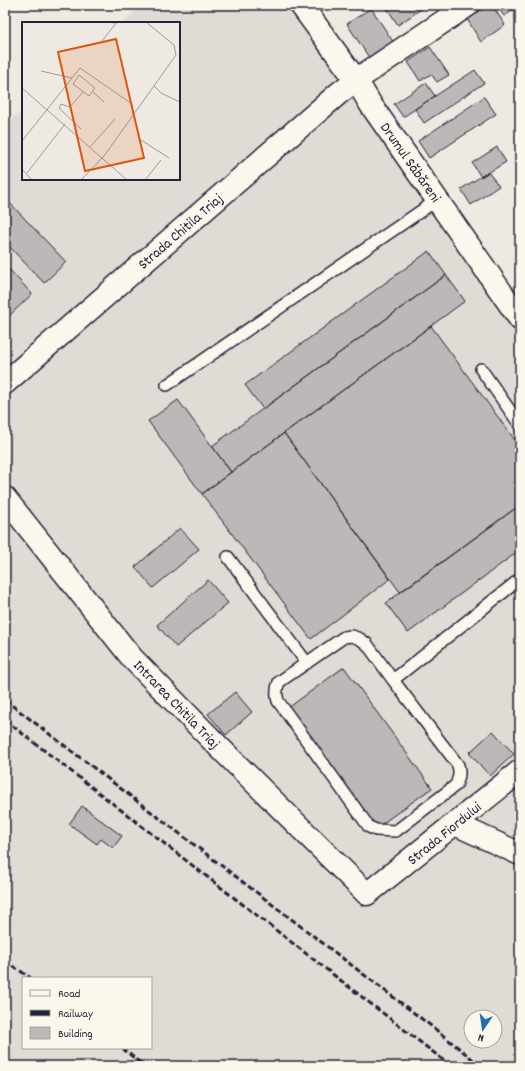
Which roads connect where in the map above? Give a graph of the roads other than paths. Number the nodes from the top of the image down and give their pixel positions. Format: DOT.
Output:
graph roads {
  1 [pos="301,5"];
  2 [pos="468,5"];
  3 [pos="356,80"];
  4 [pos="437,200"];
  5 [pos="520,319"];
  6 [pos="481,370"];
  7 [pos="6,384"];
  8 [pos="167,384"];
  9 [pos="520,425"];
  10 [pos="5,498"];
  11 [pos="228,557"];
  12 [pos="520,580"];
  13 [pos="306,663"];
  14 [pos="393,680"];
  15 [pos="520,771"];
  16 [pos="455,824"];
  17 [pos="520,854"];
  18 [pos="367,894"];
  1 -- 3 [label="street, Drumul Săbăreni"];
  2 -- 3 [label="street, Strada Chitila Triaj"];
  3 -- 4 [label="street, Drumul Săbăreni"];
  3 -- 7 [label="street, Strada Chitila Triaj"];
  4 -- 5 [label="street, Drumul Săbăreni"];
  4 -- 8 [label="lane"];
  6 -- 9 [label="lane"];
  10 -- 18 [label="street, Intrarea Chitila Triaj"];
  11 -- 13 [label="lane"];
  12 -- 14 [label="lane"];
  13 -- 14 [label="lane"];
  13 -- 14 [label="lane"];
  15 -- 16 [label="street, Strada Fiordului"];
  16 -- 17 [label="street"];
  16 -- 18 [label="street, Strada Fiordului"];
}
